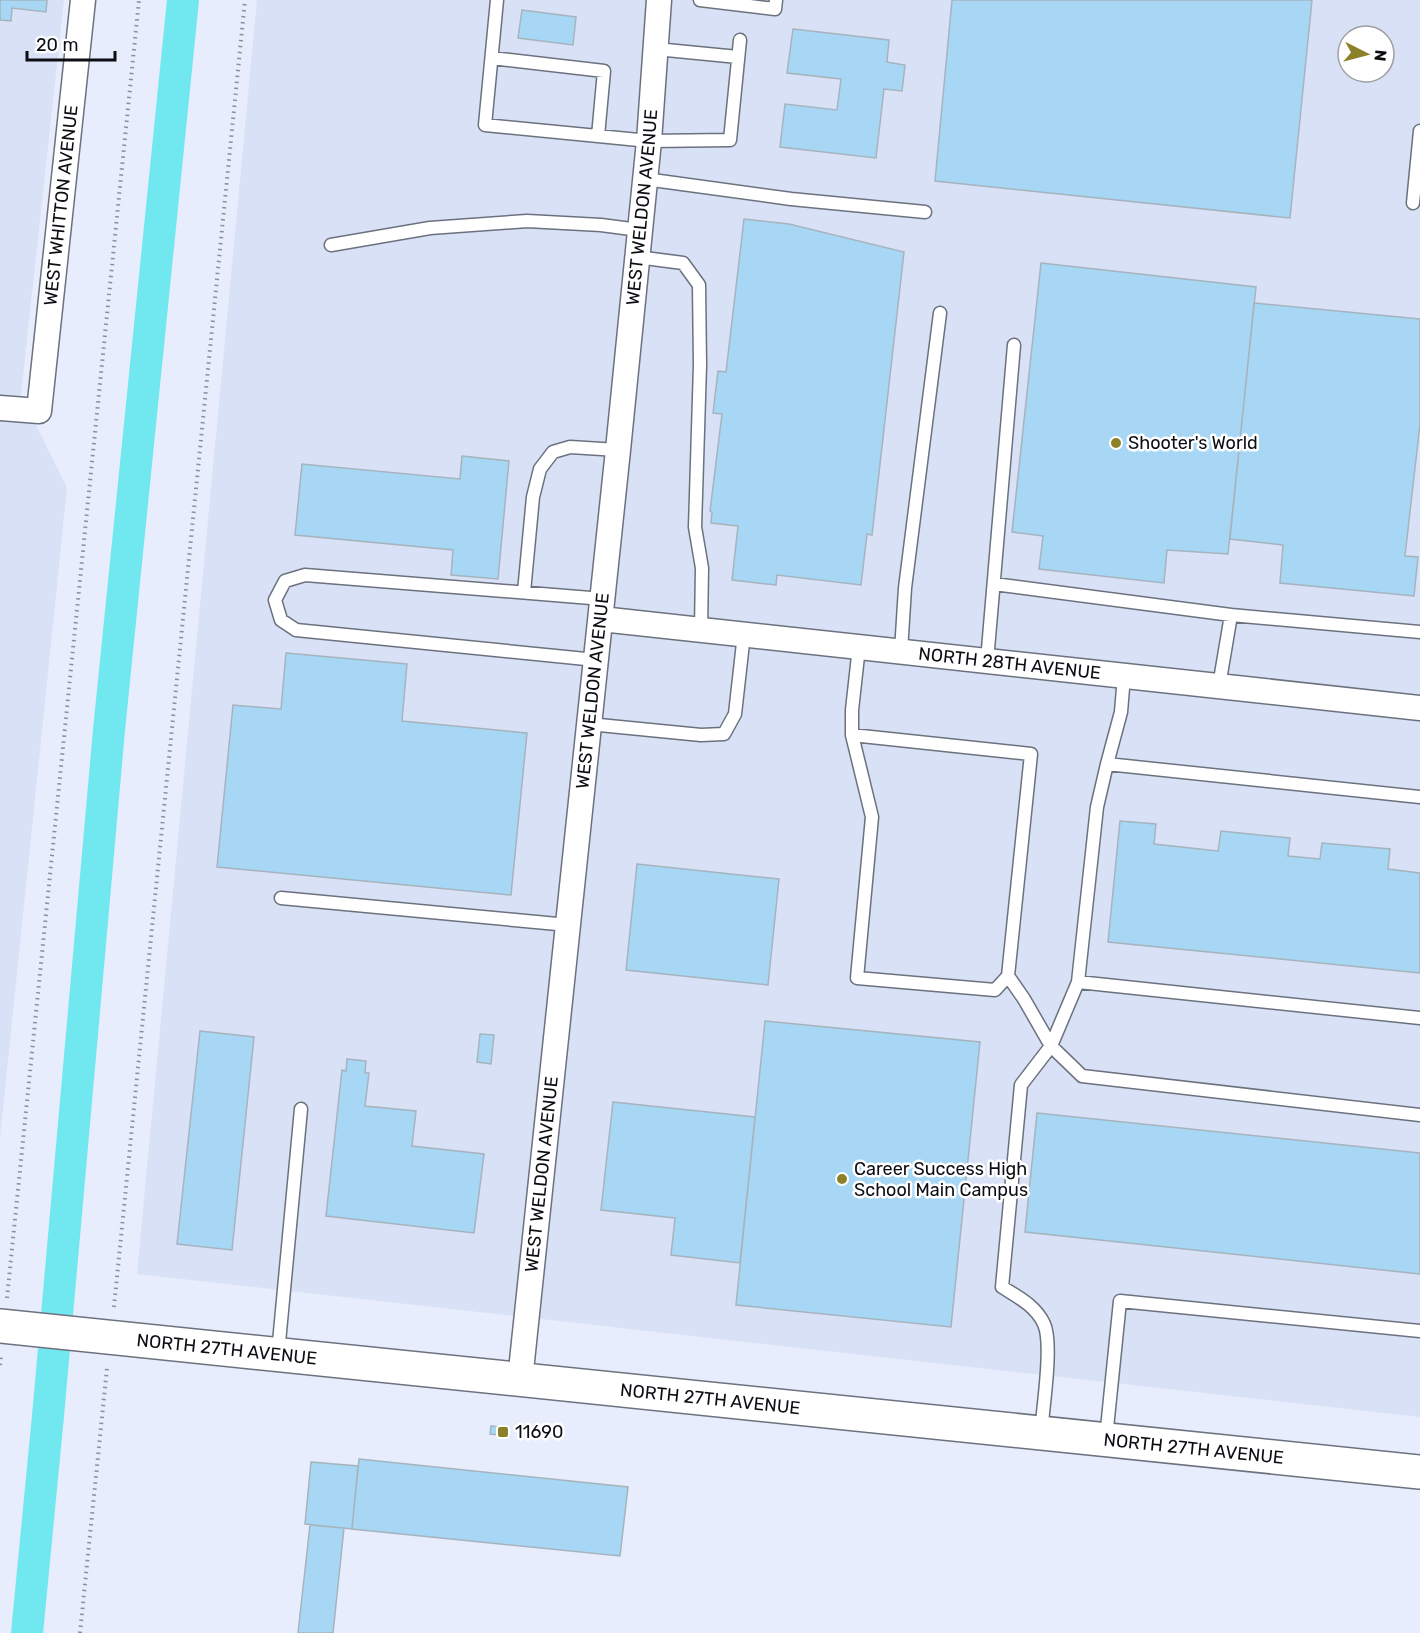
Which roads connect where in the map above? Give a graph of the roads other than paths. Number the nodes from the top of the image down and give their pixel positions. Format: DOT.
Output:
graph roads {
  1 [pos="83,0"];
  2 [pos="498,0"];
  3 [pos="659,0"];
  4 [pos="700,0"];
  5 [pos="776,0"];
  6 [pos="740,40"];
  7 [pos="656,49"];
  8 [pos="738,57"];
  9 [pos="492,58"];
  10 [pos="1420,131"];
  11 [pos="598,136"];
  12 [pos="649,141"];
  13 [pos="645,179"];
  14 [pos="1413,203"];
  15 [pos="925,212"];
  16 [pos="639,230"];
  17 [pos="330,245"];
  18 [pos="637,257"];
  19 [pos="939,314"];
  20 [pos="1014,345"];
  21 [pos="0,408"];
  22 [pos="618,450"];
  23 [pos="994,584"];
  24 [pos="524,592"];
  25 [pos="602,609"];
  26 [pos="1231,615"];
  27 [pos="701,630"];
  28 [pos="1420,632"];
  29 [pos="744,634"];
  30 [pos="859,647"];
  31 [pos="901,651"];
  32 [pos="596,660"];
  33 [pos="987,661"];
  34 [pos="1124,676"];
  35 [pos="1219,686"];
  36 [pos="1420,708"];
  37 [pos="590,724"];
  38 [pos="852,735"];
  39 [pos="1107,764"];
  40 [pos="1420,797"];
  41 [pos="281,898"];
  42 [pos="568,925"];
  43 [pos="1008,976"];
  44 [pos="1078,982"];
  45 [pos="1420,1018"];
  46 [pos="1051,1046"];
  47 [pos="301,1109"];
  48 [pos="1420,1115"];
  49 [pos="9,1327"];
  50 [pos="1420,1331"];
  51 [pos="278,1354"];
  52 [pos="520,1380"];
  53 [pos="1041,1433"];
  54 [pos="1106,1439"];
  55 [pos="1420,1472"];
  1 -- 21 [label="street, WEST WHITTON AVENUE"];
  2 -- 9 [label="lane"];
  3 -- 7 [label="street, WEST WELDON AVENUE"];
  4 -- 5 [label="lane"];
  6 -- 8 [label="lane"];
  7 -- 8 [label="lane"];
  7 -- 12 [label="street, WEST WELDON AVENUE"];
  8 -- 12 [label="lane"];
  9 -- 11 [label="lane"];
  9 -- 11 [label="lane"];
  10 -- 14 [label="lane"];
  11 -- 12 [label="lane"];
  12 -- 13 [label="street, WEST WELDON AVENUE"];
  13 -- 15 [label="lane"];
  13 -- 16 [label="street, WEST WELDON AVENUE"];
  16 -- 17 [label="lane"];
  16 -- 18 [label="street, WEST WELDON AVENUE"];
  18 -- 22 [label="street, WEST WELDON AVENUE"];
  18 -- 27 [label="lane"];
  19 -- 31 [label="lane"];
  20 -- 23 [label="lane"];
  22 -- 24 [label="lane"];
  22 -- 25 [label="street, WEST WELDON AVENUE"];
  23 -- 26 [label="lane"];
  23 -- 33 [label="lane"];
  24 -- 25 [label="lane"];
  24 -- 32 [label="lane"];
  25 -- 27 [label="street, NORTH 28TH AVENUE"];
  25 -- 32 [label="street, WEST WELDON AVENUE"];
  26 -- 28 [label="lane"];
  26 -- 35 [label="lane"];
  27 -- 29 [label="street, NORTH 28TH AVENUE"];
  29 -- 30 [label="street, NORTH 28TH AVENUE"];
  29 -- 37 [label="lane"];
  30 -- 31 [label="street, NORTH 28TH AVENUE"];
  30 -- 38 [label="lane"];
  31 -- 33 [label="street, NORTH 28TH AVENUE"];
  32 -- 37 [label="street, WEST WELDON AVENUE"];
  33 -- 34 [label="street, NORTH 28TH AVENUE"];
  34 -- 35 [label="street, NORTH 28TH AVENUE"];
  34 -- 39 [label="lane"];
  35 -- 36 [label="street, NORTH 28TH AVENUE"];
  37 -- 42 [label="street, WEST WELDON AVENUE"];
  38 -- 43 [label="lane"];
  38 -- 43 [label="lane"];
  39 -- 40 [label="lane"];
  39 -- 44 [label="lane"];
  41 -- 42 [label="lane"];
  42 -- 52 [label="street, WEST WELDON AVENUE"];
  43 -- 46 [label="lane"];
  44 -- 45 [label="lane"];
  44 -- 46 [label="lane"];
  46 -- 48 [label="lane"];
  46 -- 53 [label="lane"];
  47 -- 51 [label="lane"];
  49 -- 51 [label="main road, NORTH 27TH AVENUE"];
  50 -- 54 [label="lane"];
  51 -- 52 [label="main road, NORTH 27TH AVENUE"];
  52 -- 53 [label="main road, NORTH 27TH AVENUE"];
  53 -- 54 [label="main road, NORTH 27TH AVENUE"];
  54 -- 55 [label="main road, NORTH 27TH AVENUE"];
}
